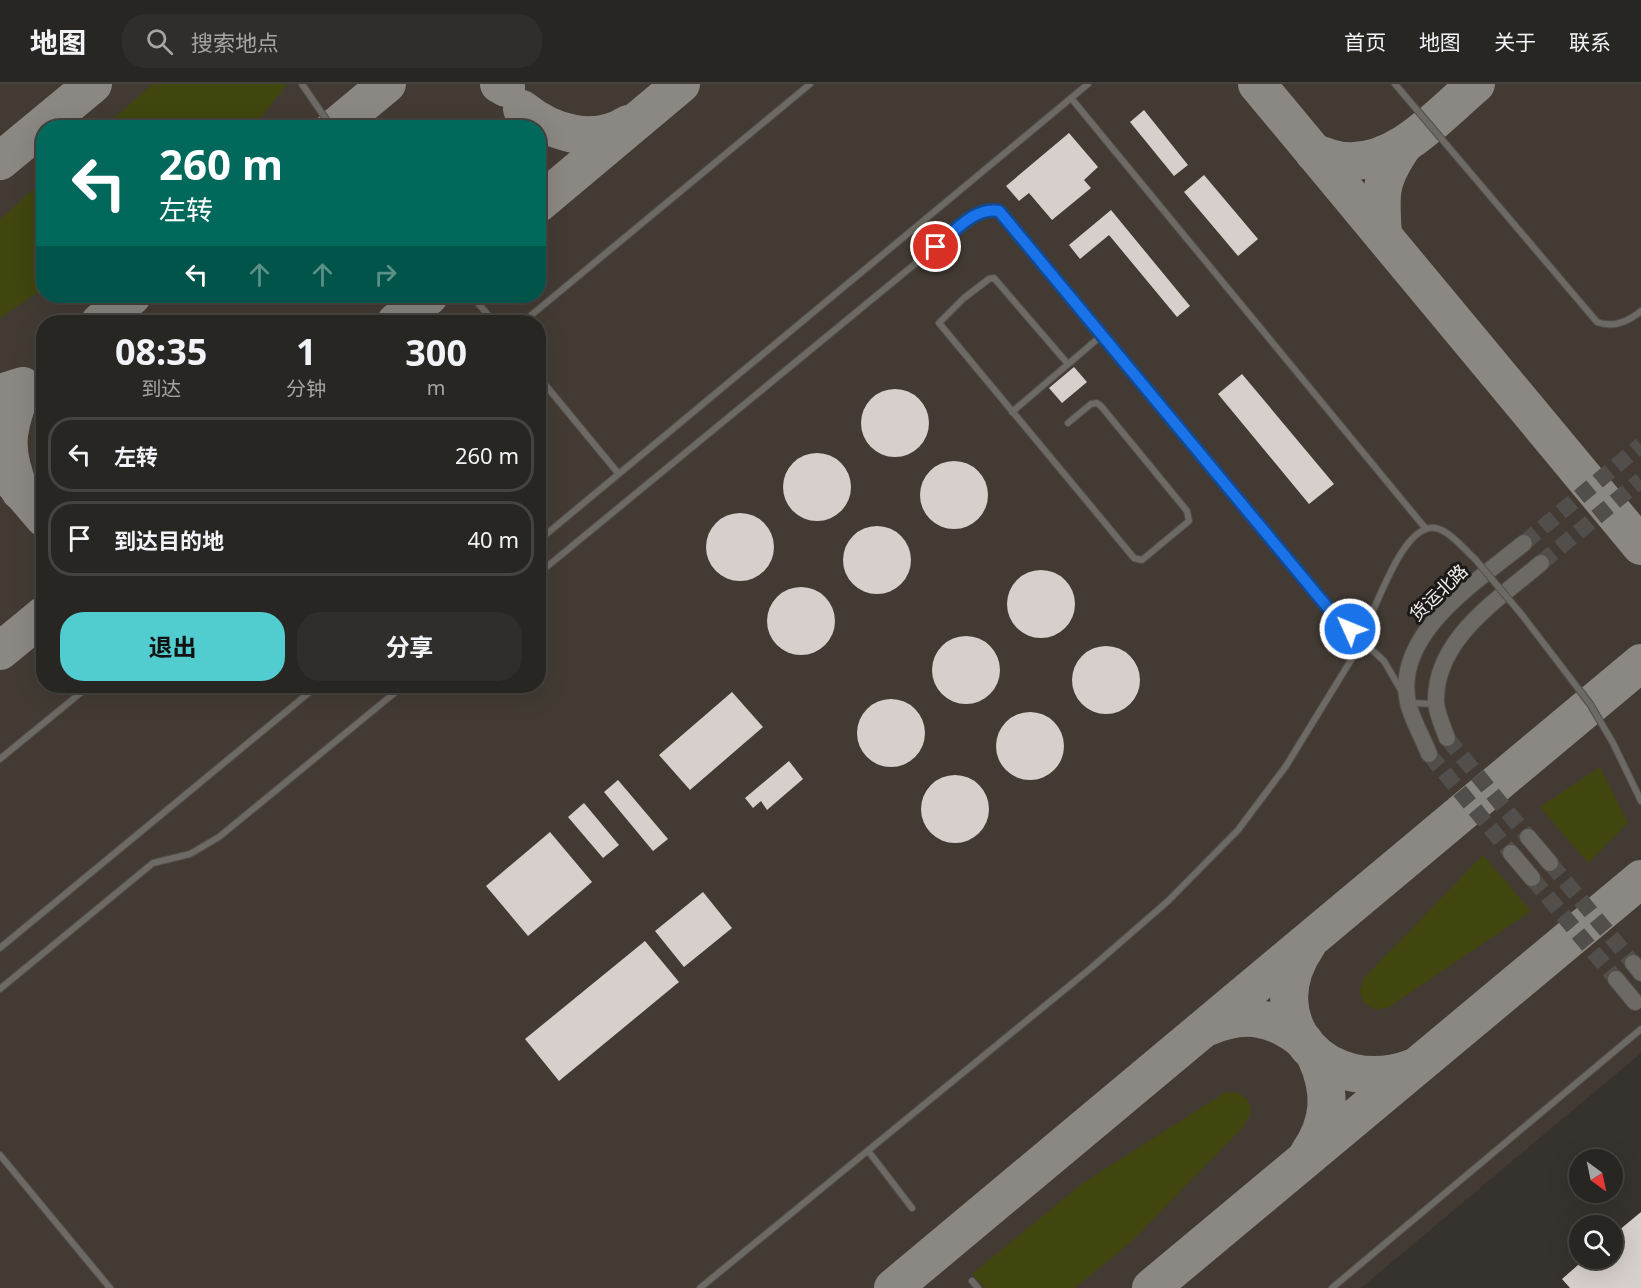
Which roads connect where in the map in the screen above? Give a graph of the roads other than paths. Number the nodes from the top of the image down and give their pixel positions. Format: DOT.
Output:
graph roads {
  1 [pos="302,84"];
  2 [pos="810,84"];
  3 [pos="1088,84"];
  4 [pos="1395,84"];
  5 [pos="1071,98"];
  6 [pos="327,120"];
  7 [pos="478,303"];
  8 [pos="546,303"];
  9 [pos="546,303"];
  10 [pos="1641,311"];
  11 [pos="488,315"];
  12 [pos="531,315"];
  13 [pos="1101,336"];
  14 [pos="1068,364"];
  15 [pos="546,386"];
  16 [pos="1012,412"];
  17 [pos="1068,423"];
  18 [pos="618,473"];
  19 [pos="1426,529"];
  20 [pos="546,534"];
  21 [pos="1524,543"];
  22 [pos="1541,563"];
  23 [pos="546,567"];
  24 [pos="80,693"];
  25 [pos="309,693"];
  26 [pos="394,693"];
  27 [pos="1408,702"];
  28 [pos="1436,704"];
  29 [pos="1447,738"];
  30 [pos="1429,754"];
  31 [pos="0,759"];
  32 [pos="1641,801"];
  33 [pos="1528,837"];
  34 [pos="1511,853"];
  35 [pos="1550,863"];
  36 [pos="1532,878"];
  37 [pos="0,948"];
  38 [pos="1616,979"];
  39 [pos="0,989"];
  40 [pos="1635,1002"];
  41 [pos="1641,1029"];
  42 [pos="869,1152"];
  43 [pos="0,1155"];
  44 [pos="912,1208"];
  45 [pos="972,1281"];
  46 [pos="110,1288"];
  47 [pos="699,1288"];
  48 [pos="978,1288"];
  49 [pos="1332,1288"];
  1 -- 6 [label="lane"];
  2 -- 9 [label="lane"];
  3 -- 5 [label="lane"];
  4 -- 10 [label="lane"];
  5 -- 18 [label="lane"];
  5 -- 19 [label="lane"];
  7 -- 11 [label="lane"];
  8 -- 12 [label="lane"];
  13 -- 14 [label="lane"];
  13 -- 23 [label="lane"];
  13 -- 27 [label="lane"];
  14 -- 16 [label="lane"];
  14 -- 16 [label="lane"];
  15 -- 18 [label="lane"];
  16 -- 17 [label="lane"];
  18 -- 20 [label="lane"];
  19 -- 32 [label="lane, bridge"];
  19 -- 42 [label="lane, bridge"];
  21 -- 27 [label="main road, 货运北路"];
  22 -- 28 [label="main road"];
  24 -- 31 [label="lane"];
  25 -- 37 [label="lane"];
  26 -- 39 [label="lane"];
  27 -- 28 [label="lane"];
  27 -- 30 [label="main road, 货运北路"];
  28 -- 29 [label="main road"];
  33 -- 35 [label="main road"];
  34 -- 36 [label="main road"];
  38 -- 40 [label="main road"];
  41 -- 49 [label="lane"];
  42 -- 44 [label="lane"];
  42 -- 47 [label="lane"];
  43 -- 46 [label="lane"];
  45 -- 48 [label="lane"];
}
